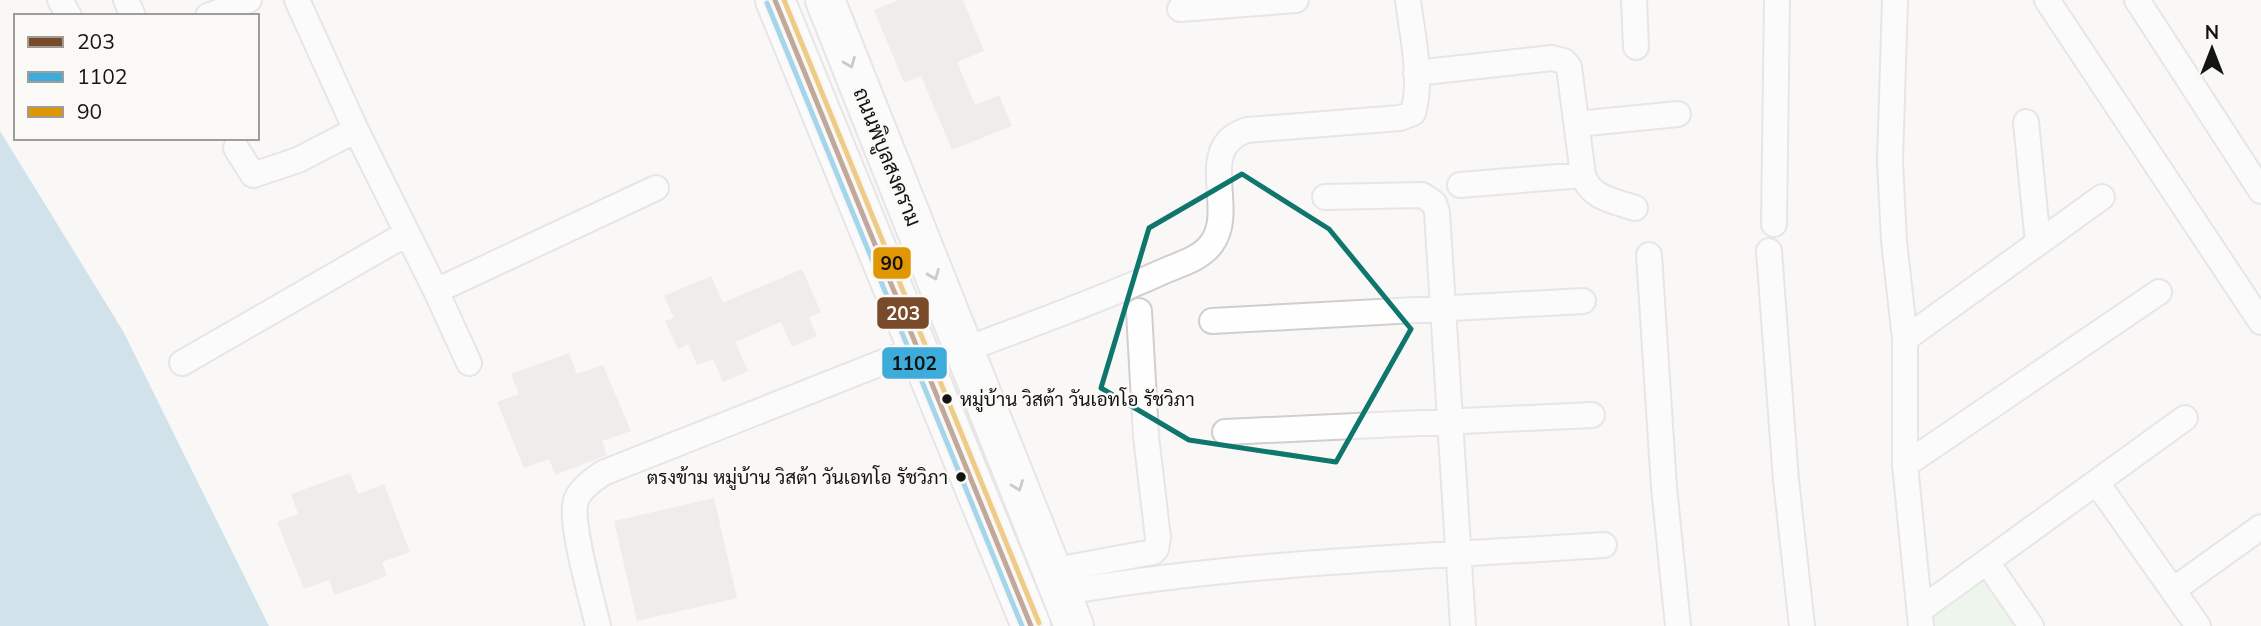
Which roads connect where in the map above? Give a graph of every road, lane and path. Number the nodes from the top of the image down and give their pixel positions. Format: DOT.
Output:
graph roads {
  1 [pos="249,0"];
  2 [pos="297,0"];
  3 [pos="775,0"];
  4 [pos="825,0"];
  5 [pos="1296,0"];
  6 [pos="1408,0"];
  7 [pos="1634,0"];
  8 [pos="1777,0"];
  9 [pos="1895,0"];
  10 [pos="2047,0"];
  11 [pos="2137,0"];
  12 [pos="1180,9"];
  13 [pos="213,14"];
  14 [pos="1636,47"];
  15 [pos="1416,73"];
  16 [pos="1678,114"];
  17 [pos="2026,122"];
  18 [pos="1577,124"];
  19 [pos="356,130"];
  20 [pos="236,148"];
  21 [pos="1583,175"];
  22 [pos="1460,185"];
  23 [pos="656,188"];
  24 [pos="2261,191"];
  25 [pos="1325,197"];
  26 [pos="2102,197"];
  27 [pos="1635,208"];
  28 [pos="1774,224"];
  29 [pos="406,234"];
  30 [pos="2038,243"];
  31 [pos="1769,251"];
  32 [pos="1649,256"];
  33 [pos="436,291"];
  34 [pos="2158,292"];
  35 [pos="1583,301"];
  36 [pos="1443,308"];
  37 [pos="1139,311"];
  38 [pos="1212,321"];
  39 [pos="2261,322"];
  40 [pos="1905,340"];
  41 [pos="919,348"];
  42 [pos="964,350"];
  43 [pos="182,363"];
  44 [pos="469,363"];
  45 [pos="1592,415"];
  46 [pos="2185,418"];
  47 [pos="1450,420"];
  48 [pos="1225,432"];
  49 [pos="1905,465"];
  50 [pos="2097,483"];
  51 [pos="2261,527"];
  52 [pos="1604,545"];
  53 [pos="1457,555"];
  54 [pos="1987,562"];
  55 [pos="2173,590"];
  56 [pos="1061,597"];
  57 [pos="1920,618"];
  58 [pos="598,626"];
  59 [pos="1031,626"];
  60 [pos="1463,626"];
  61 [pos="1678,626"];
  62 [pos="1802,626"];
  63 [pos="2031,626"];
  64 [pos="2198,626"];
  1 -- 13 [label="street"];
  2 -- 19 [label="street"];
  3 -- 41 [label="main road, ถนนพิบูลสงคราม"];
  4 -- 42 [label="main road, ถนนพิบูลสงคราม, one-way"];
  5 -- 12 [label="street"];
  6 -- 15 [label="street"];
  7 -- 14 [label="street"];
  8 -- 28 [label="street"];
  9 -- 40 [label="street"];
  10 -- 39 [label="street"];
  11 -- 24 [label="street"];
  15 -- 18 [label="street"];
  15 -- 42 [label="street"];
  16 -- 18 [label="street"];
  17 -- 30 [label="street"];
  18 -- 21 [label="street"];
  19 -- 20 [label="street"];
  19 -- 29 [label="street"];
  21 -- 22 [label="street"];
  21 -- 27 [label="street"];
  23 -- 33 [label="street"];
  25 -- 36 [label="street"];
  26 -- 30 [label="street"];
  29 -- 33 [label="street"];
  29 -- 43 [label="street"];
  30 -- 40 [label="street"];
  31 -- 62 [label="street"];
  32 -- 61 [label="street"];
  33 -- 44 [label="street"];
  34 -- 49 [label="street"];
  35 -- 36 [label="street"];
  36 -- 38 [label="street"];
  36 -- 47 [label="street"];
  37 -- 56 [label="street"];
  40 -- 49 [label="street"];
  41 -- 58 [label="street"];
  41 -- 59 [label="main road, ถนนพิบูลสงคราม"];
  42 -- 56 [label="main road, ถนนพิบูลสงคราม, one-way"];
  45 -- 47 [label="street"];
  46 -- 50 [label="street"];
  47 -- 48 [label="street"];
  47 -- 53 [label="street"];
  49 -- 57 [label="street"];
  50 -- 54 [label="street"];
  50 -- 55 [label="street"];
  51 -- 55 [label="street"];
  52 -- 53 [label="street"];
  53 -- 56 [label="street"];
  53 -- 60 [label="street"];
  54 -- 57 [label="street"];
  54 -- 63 [label="street"];
  55 -- 64 [label="street"];
}
